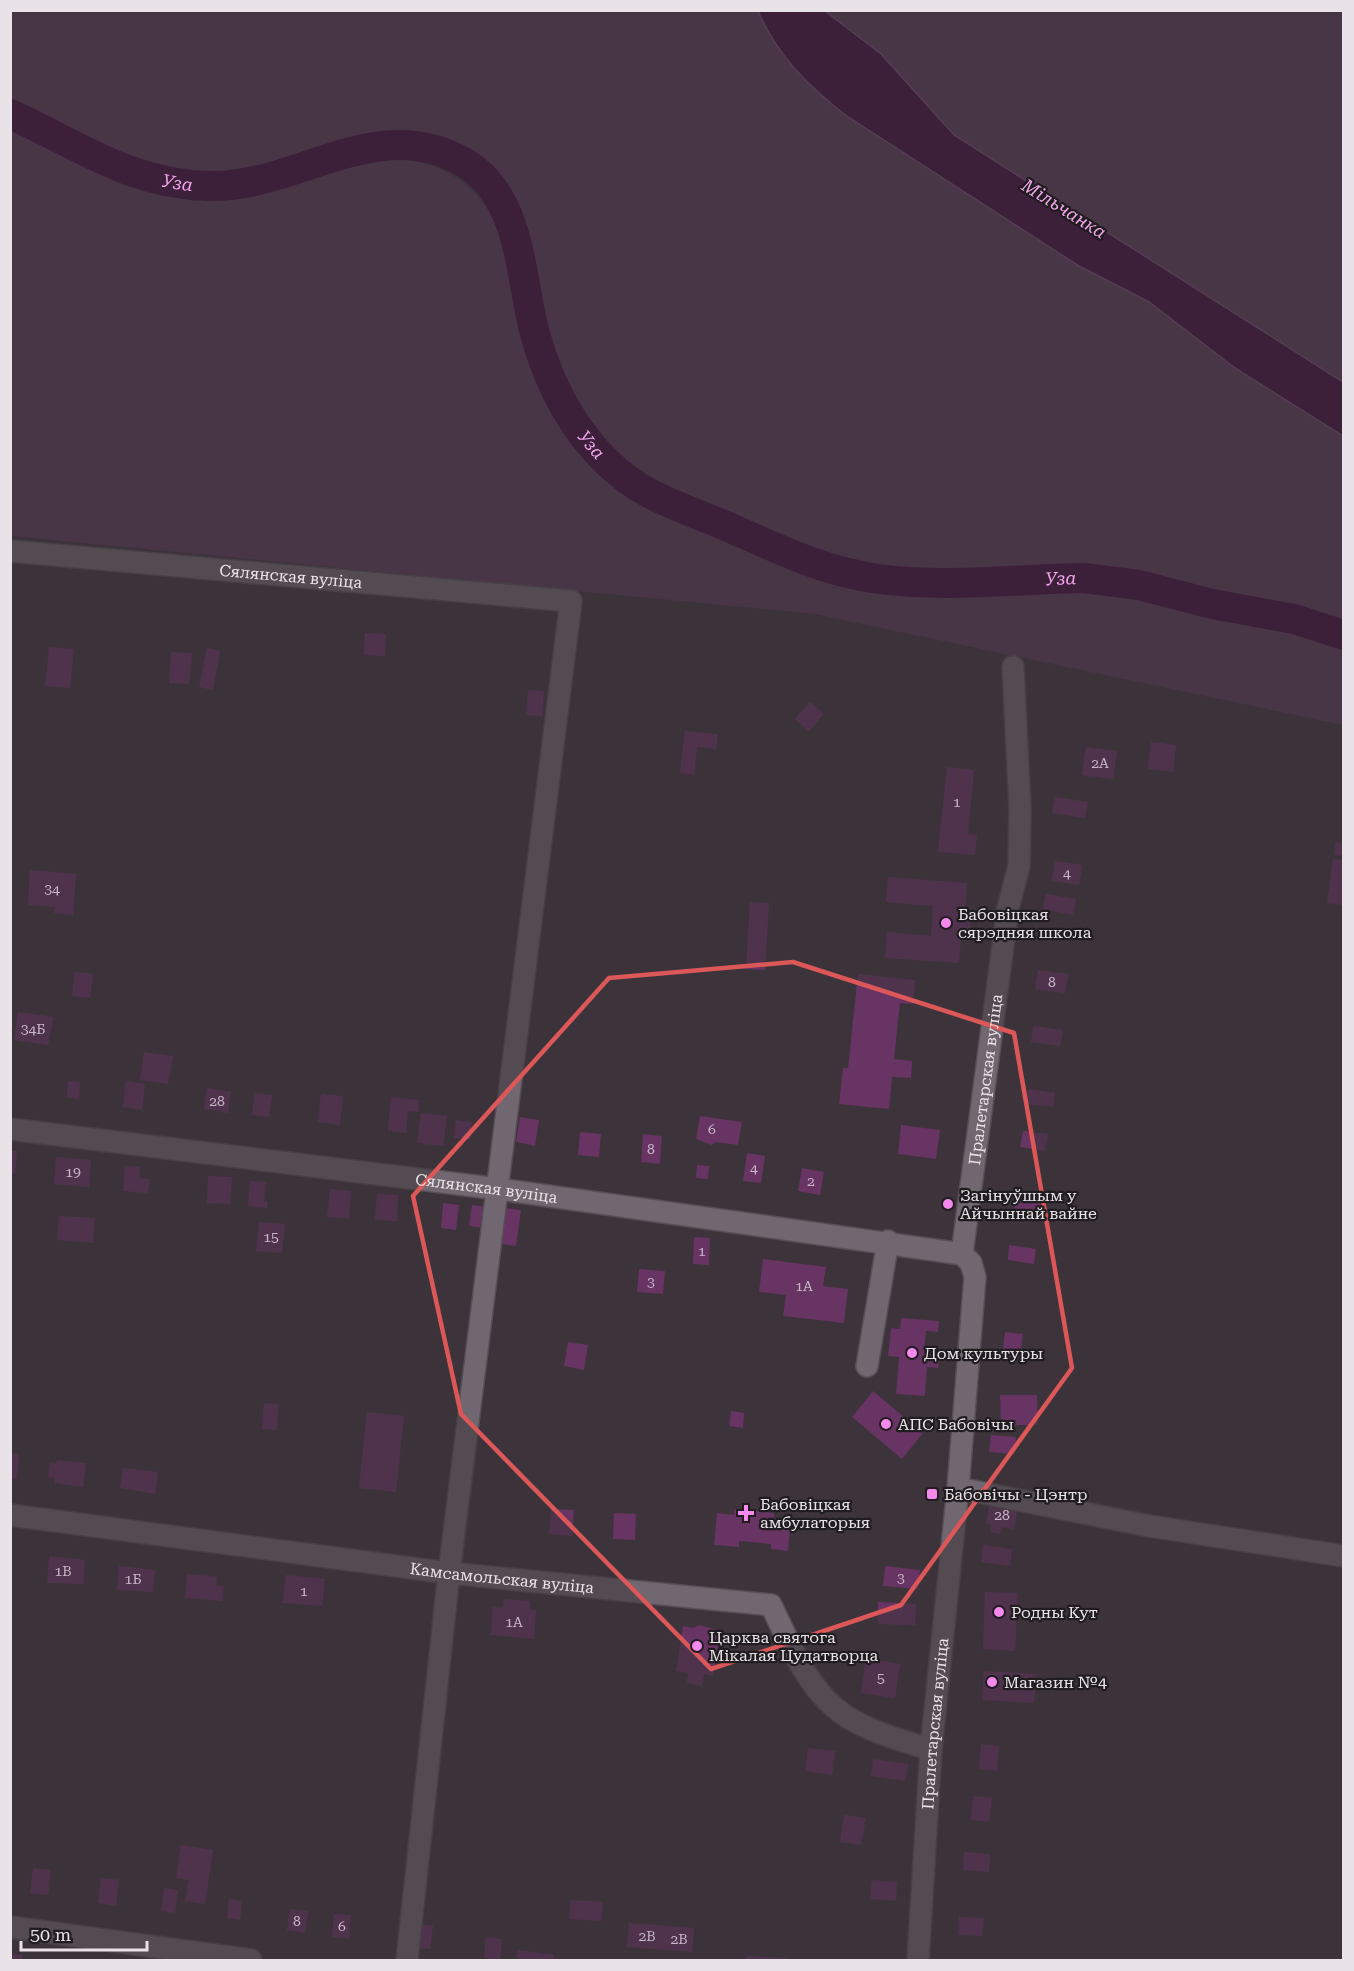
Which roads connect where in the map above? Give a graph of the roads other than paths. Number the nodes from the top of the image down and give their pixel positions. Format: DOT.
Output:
graph roads {
  1 [pos="10,551"];
  2 [pos="1013,667"];
  3 [pos="10,1129"];
  4 [pos="499,1189"];
  5 [pos="888,1241"];
  6 [pos="962,1254"];
  7 [pos="867,1366"];
  8 [pos="958,1488"];
  9 [pos="10,1515"];
  10 [pos="1344,1556"];
  11 [pos="449,1573"];
  12 [pos="931,1750"];
  13 [pos="10,1927"];
  14 [pos="251,1960"];
  15 [pos="407,1960"];
  16 [pos="918,1960"];
  1 -- 4 [label="street, Сялянская вуліца"];
  2 -- 6 [label="street, Пралетарская вуліца"];
  3 -- 4 [label="street, Сялянская вуліца"];
  4 -- 5 [label="street, Сялянская вуліца"];
  4 -- 11 [label="street"];
  5 -- 6 [label="street, Сялянская вуліца"];
  5 -- 7 [label="street"];
  6 -- 8 [label="street, Пралетарская вуліца"];
  8 -- 10 [label="street"];
  8 -- 12 [label="street, Пралетарская вуліца"];
  9 -- 11 [label="street, Камсамольская вуліца"];
  11 -- 12 [label="street, Камсамольская вуліца"];
  11 -- 15 [label="street"];
  12 -- 16 [label="street, Пралетарская вуліца"];
  13 -- 14 [label="street"];
}
